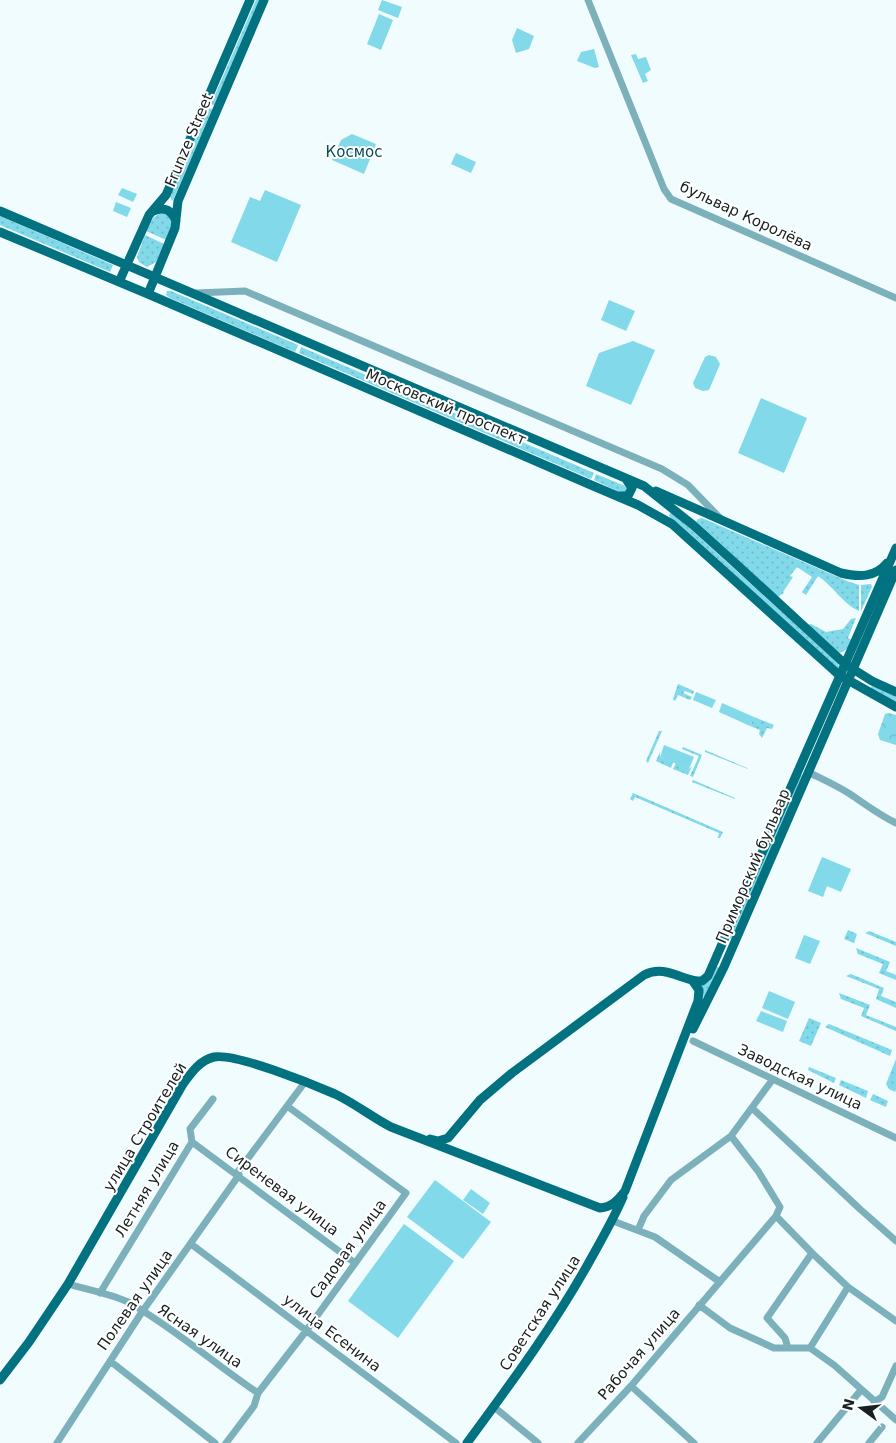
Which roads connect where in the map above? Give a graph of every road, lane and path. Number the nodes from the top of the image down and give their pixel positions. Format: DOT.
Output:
graph roads {
  1 [pos="250,0"];
  2 [pos="264,0"];
  3 [pos="588,0"];
  4 [pos="166,196"];
  5 [pos="178,201"];
  6 [pos="0,211"];
  7 [pos="153,211"];
  8 [pos="176,221"];
  9 [pos="0,232"];
  10 [pos="126,264"];
  11 [pos="155,277"];
  12 [pos="119,282"];
  13 [pos="148,294"];
  14 [pos="194,294"];
  15 [pos="896,298"];
  16 [pos="626,478"];
  17 [pos="644,486"];
  18 [pos="618,496"];
  19 [pos="700,496"];
  20 [pos="694,508"];
  21 [pos="675,511"];
  22 [pos="722,520"];
  23 [pos="672,524"];
  24 [pos="895,550"];
  25 [pos="896,570"];
  26 [pos="844,664"];
  27 [pos="854,670"];
  28 [pos="839,675"];
  29 [pos="849,682"];
  30 [pos="896,692"];
  31 [pos="896,707"];
  32 [pos="798,768"];
  33 [pos="808,772"];
  34 [pos="896,823"];
  35 [pos="720,964"];
  36 [pos="692,980"];
  37 [pos="693,1041"];
  38 [pos="672,1071"];
  39 [pos="773,1079"];
  40 [pos="304,1082"];
  41 [pos="213,1099"];
  42 [pos="287,1106"];
  43 [pos="752,1108"];
  44 [pos="391,1127"];
  45 [pos="455,1131"];
  46 [pos="731,1136"];
  47 [pos="896,1138"];
  48 [pos="192,1142"];
  49 [pos="467,1157"];
  50 [pos="238,1174"];
  51 [pos="625,1191"];
  52 [pos="600,1208"];
  53 [pos="776,1216"];
  54 [pos="613,1221"];
  55 [pos="638,1230"];
  56 [pos="607,1233"];
  57 [pos="896,1241"];
  58 [pos="191,1244"];
  59 [pos="812,1253"];
  60 [pos="355,1263"];
  61 [pos="720,1282"];
  62 [pos="68,1284"];
  63 [pos="848,1287"];
  64 [pos="100,1293"];
  65 [pos="699,1305"];
  66 [pos="142,1312"];
  67 [pos="896,1321"];
  68 [pos="306,1331"];
  69 [pos="788,1348"];
  70 [pos="810,1348"];
  71 [pos="110,1361"];
  72 [pos="896,1366"];
  73 [pos="0,1380"];
  74 [pos="631,1386"];
  75 [pos="861,1390"];
  76 [pos="258,1393"];
  77 [pos="874,1402"];
  78 [pos="494,1407"];
  79 [pos="896,1420"];
  80 [pos="882,1427"];
  81 [pos="57,1443"];
  82 [pos="215,1443"];
  83 [pos="226,1443"];
  84 [pos="456,1443"];
  85 [pos="467,1443"];
  86 [pos="538,1443"];
  87 [pos="578,1443"];
  88 [pos="694,1443"];
  89 [pos="816,1443"];
  90 [pos="869,1443"];
  1 -- 4 [label="main road, Frunze Street"];
  2 -- 5 [label="main road, Frunze Street"];
  3 -- 15 [label="street, бульвар Королёва"];
  4 -- 5 [label="main road"];
  4 -- 7 [label="main road, Frunze Street"];
  5 -- 8 [label="main road, Frunze Street"];
  6 -- 10 [label="main road, Московский проспект"];
  7 -- 8 [label="main road"];
  7 -- 10 [label="main road, Frunze Street"];
  8 -- 11 [label="main road, Frunze Street"];
  9 -- 12 [label="main road, Московский проспект"];
  10 -- 11 [label="main road, Московский проспект"];
  10 -- 12 [label="main road, Frunze Street"];
  11 -- 13 [label="main road, Frunze Street"];
  11 -- 14 [label="main road, Московский проспект"];
  12 -- 13 [label="main road, Московский проспект"];
  13 -- 18 [label="main road, Московский проспект"];
  14 -- 16 [label="main road, Московский проспект"];
  14 -- 19 [label="street"];
  16 -- 17 [label="main road, Московский проспект"];
  16 -- 18 [label="main road"];
  17 -- 20 [label="main road, Московский проспект"];
  17 -- 21 [label="main road, Московский проспект"];
  18 -- 23 [label="main road, Московский проспект"];
  19 -- 20 [label="street"];
  19 -- 22 [label="street"];
  20 -- 22 [label="main road, Московский проспект"];
  21 -- 23 [label="main road"];
  21 -- 26 [label="main road, Московский проспект"];
  22 -- 24 [label="main road, Московский проспект"];
  23 -- 28 [label="main road, Московский проспект"];
  24 -- 26 [label="main road"];
  25 -- 27 [label="main road, Приморский бульвар"];
  26 -- 27 [label="main road, Московский проспект"];
  26 -- 28 [label="main road"];
  27 -- 29 [label="main road, Приморский бульвар"];
  27 -- 30 [label="main road, Московский проспект"];
  28 -- 29 [label="main road, Московский проспект"];
  28 -- 32 [label="main road, Приморский бульвар"];
  29 -- 31 [label="main road, Московский проспект"];
  29 -- 33 [label="main road, Приморский бульвар"];
  32 -- 33 [label="main road"];
  32 -- 35 [label="main road, Приморский бульвар"];
  33 -- 34 [label="street"];
  33 -- 35 [label="main road, Приморский бульвар"];
  35 -- 36 [label="main road, Приморский бульвар"];
  35 -- 38 [label="main road, Приморский бульвар"];
  36 -- 38 [label="main road"];
  36 -- 45 [label="main road"];
  37 -- 39 [label="street, Заводская улица"];
  38 -- 51 [label="main road, Советская улица"];
  39 -- 43 [label="street"];
  39 -- 47 [label="street, Заводская улица"];
  40 -- 42 [label="street, Полевая улица"];
  40 -- 44 [label="main road, улица Строителей"];
  40 -- 62 [label="main road, улица Строителей"];
  41 -- 48 [label="street, Летняя улица"];
  42 -- 50 [label="street, Полевая улица"];
  42 -- 60 [label="street, Садовая улица"];
  43 -- 46 [label="street"];
  43 -- 57 [label="street"];
  44 -- 45 [label="main road"];
  44 -- 49 [label="main road"];
  45 -- 49 [label="main road"];
  46 -- 53 [label="street"];
  46 -- 55 [label="street"];
  48 -- 50 [label="street, Сиреневая улица"];
  48 -- 64 [label="street, Летняя улица"];
  49 -- 52 [label="main road"];
  50 -- 58 [label="street, Полевая улица"];
  50 -- 60 [label="street, Сиреневая улица"];
  51 -- 52 [label="main road"];
  51 -- 54 [label="main road, Советская улица"];
  52 -- 56 [label="main road"];
  53 -- 59 [label="street"];
  53 -- 61 [label="street, Рабочая улица"];
  54 -- 55 [label="street"];
  54 -- 56 [label="main road, Советская улица"];
  55 -- 61 [label="street"];
  56 -- 78 [label="main road, Советская улица"];
  58 -- 66 [label="street, Полевая улица"];
  58 -- 68 [label="street, улица Есенина"];
  59 -- 63 [label="street"];
  59 -- 69 [label="street"];
  60 -- 68 [label="street, Садовая улица"];
  61 -- 65 [label="street, Рабочая улица"];
  62 -- 64 [label="street, Ясная улица"];
  62 -- 73 [label="main road, улица Строителей"];
  63 -- 67 [label="street"];
  63 -- 70 [label="street"];
  64 -- 66 [label="street, Ясная улица"];
  65 -- 69 [label="street"];
  65 -- 74 [label="street, Рабочая улица"];
  66 -- 71 [label="street, Полевая улица"];
  66 -- 76 [label="street, Ясная улица"];
  68 -- 76 [label="street, Садовая улица"];
  68 -- 84 [label="street, улица Есенина"];
  69 -- 70 [label="street"];
  70 -- 75 [label="street"];
  71 -- 81 [label="street, Полевая улица"];
  71 -- 82 [label="street"];
  72 -- 77 [label="street"];
  74 -- 87 [label="street, Рабочая улица"];
  74 -- 88 [label="street"];
  75 -- 77 [label="street"];
  75 -- 89 [label="street"];
  76 -- 83 [label="street, Садовая улица"];
  77 -- 79 [label="street"];
  78 -- 85 [label="main road, Советская улица"];
  78 -- 86 [label="street"];
  80 -- 90 [label="street"];
}
